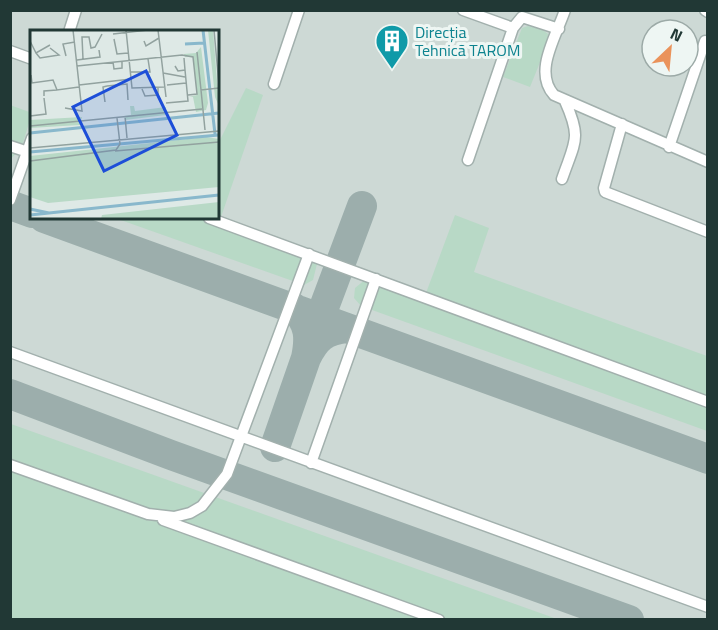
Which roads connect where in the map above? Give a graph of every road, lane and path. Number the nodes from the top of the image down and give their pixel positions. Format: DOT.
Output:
graph roads {
  1 [pos="76,10"];
  2 [pos="299,10"];
  3 [pos="463,10"];
  4 [pos="566,10"];
  5 [pos="513,28"];
  6 [pos="559,29"];
  7 [pos="70,30"];
  8 [pos="705,41"];
  9 [pos="10,51"];
  10 [pos="30,58"];
  11 [pos="274,84"];
  12 [pos="565,101"];
  13 [pos="622,124"];
  14 [pos="10,146"];
  15 [pos="669,147"];
  16 [pos="29,153"];
  17 [pos="468,160"];
  18 [pos="708,162"];
  19 [pos="562,179"];
  20 [pos="10,200"];
  21 [pos="211,219"];
  22 [pos="708,232"];
  23 [pos="309,254"];
  24 [pos="376,279"];
  25 [pos="10,352"];
  26 [pos="708,402"];
  27 [pos="241,437"];
  28 [pos="310,463"];
  29 [pos="10,465"];
  30 [pos="148,514"];
  31 [pos="708,607"];
  32 [pos="439,620"];
  1 -- 7 [label="lane"];
  2 -- 11 [label="lane"];
  3 -- 5 [label="lane"];
  4 -- 6 [label="lane"];
  5 -- 6 [label="lane"];
  5 -- 17 [label="lane"];
  6 -- 12 [label="lane"];
  8 -- 15 [label="lane"];
  9 -- 10 [label="lane"];
  12 -- 13 [label="lane"];
  12 -- 19 [label="lane"];
  13 -- 15 [label="lane"];
  13 -- 22 [label="lane"];
  14 -- 16 [label="lane"];
  15 -- 18 [label="lane"];
  16 -- 20 [label="lane"];
  21 -- 23 [label="lane"];
  23 -- 24 [label="lane"];
  23 -- 27 [label="lane"];
  24 -- 26 [label="lane"];
  24 -- 28 [label="lane"];
  25 -- 27 [label="lane"];
  27 -- 28 [label="lane"];
  27 -- 30 [label="lane"];
  28 -- 31 [label="lane"];
  29 -- 30 [label="lane"];
  30 -- 32 [label="lane"];
}
